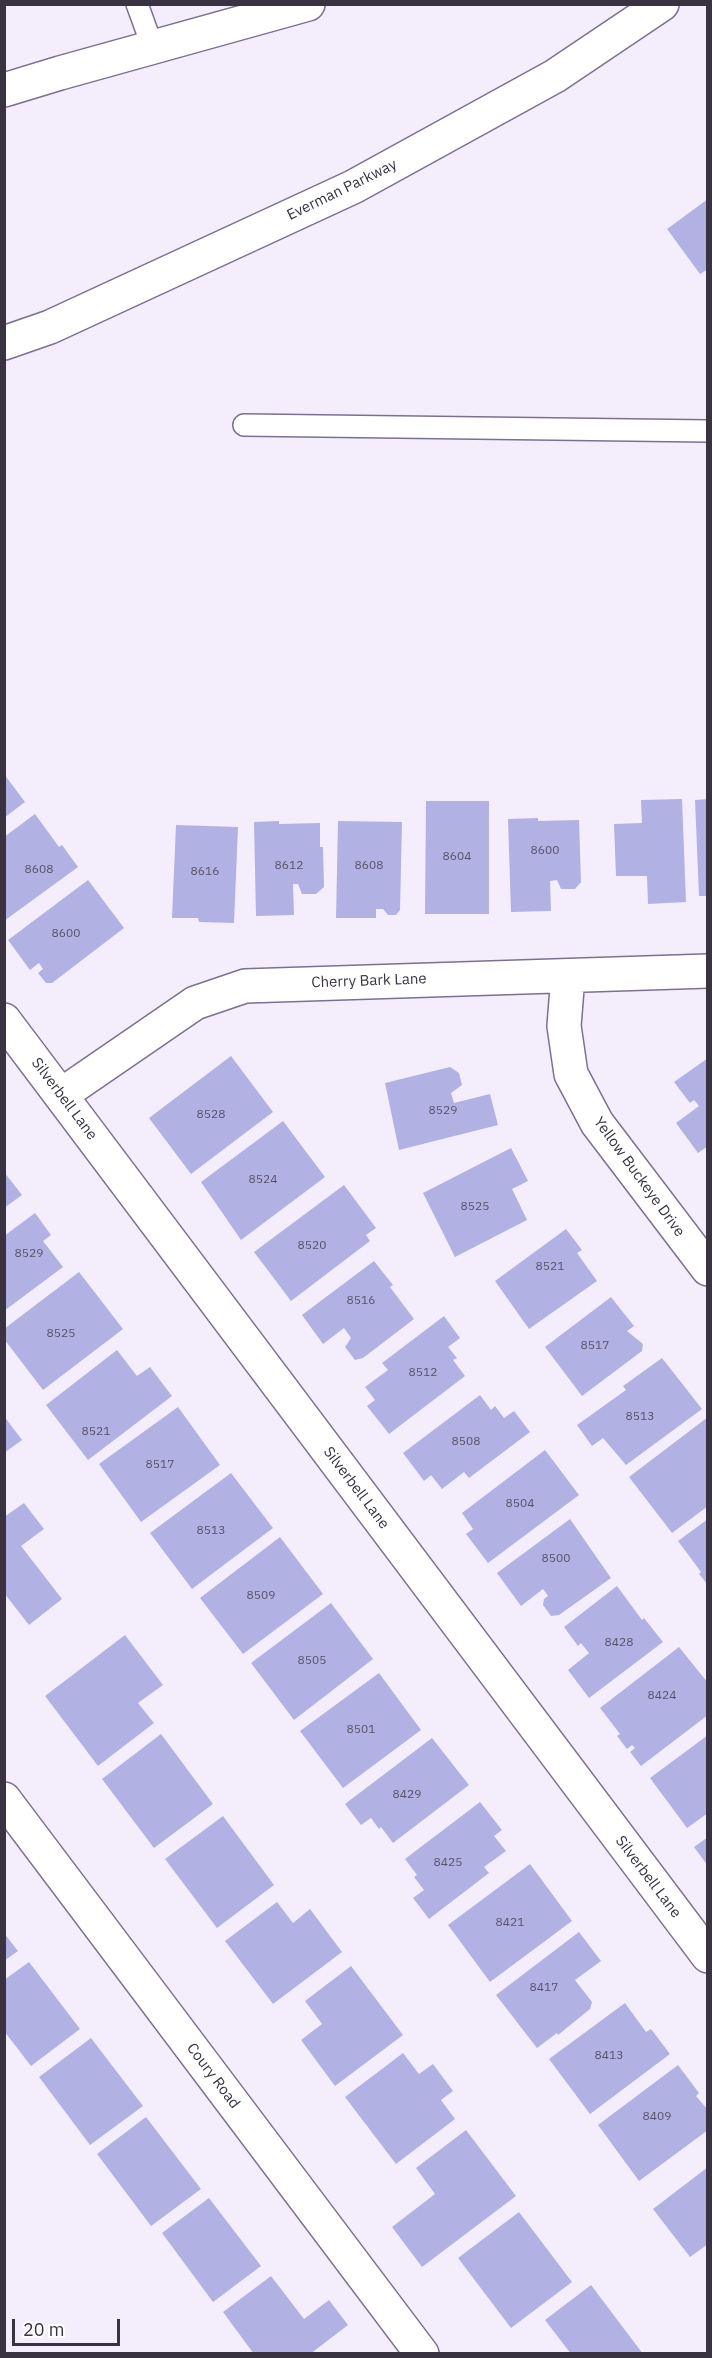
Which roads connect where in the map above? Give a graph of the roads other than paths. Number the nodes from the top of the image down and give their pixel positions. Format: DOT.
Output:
graph roads {
  1 [pos="137,4"];
  2 [pos="308,4"];
  3 [pos="662,4"];
  4 [pos="153,48"];
  5 [pos="4,90"];
  6 [pos="4,343"];
  7 [pos="244,425"];
  8 [pos="708,431"];
  9 [pos="708,971"];
  10 [pos="568,976"];
  11 [pos="4,1020"];
  12 [pos="61,1095"];
  13 [pos="708,1269"];
  14 [pos="4,1799"];
  15 [pos="708,1956"];
  16 [pos="422,2354"];
  1 -- 4 [label="lane"];
  2 -- 4 [label="street"];
  3 -- 6 [label="street, Everman Parkway"];
  4 -- 5 [label="street"];
  7 -- 8 [label="lane"];
  9 -- 10 [label="street, Cherry Bark Lane"];
  10 -- 12 [label="street, Cherry Bark Lane"];
  10 -- 13 [label="street, Yellow Buckeye Drive"];
  11 -- 12 [label="street, Silverbell Lane"];
  12 -- 15 [label="street, Silverbell Lane"];
  14 -- 16 [label="street, Coury Road"];
}
